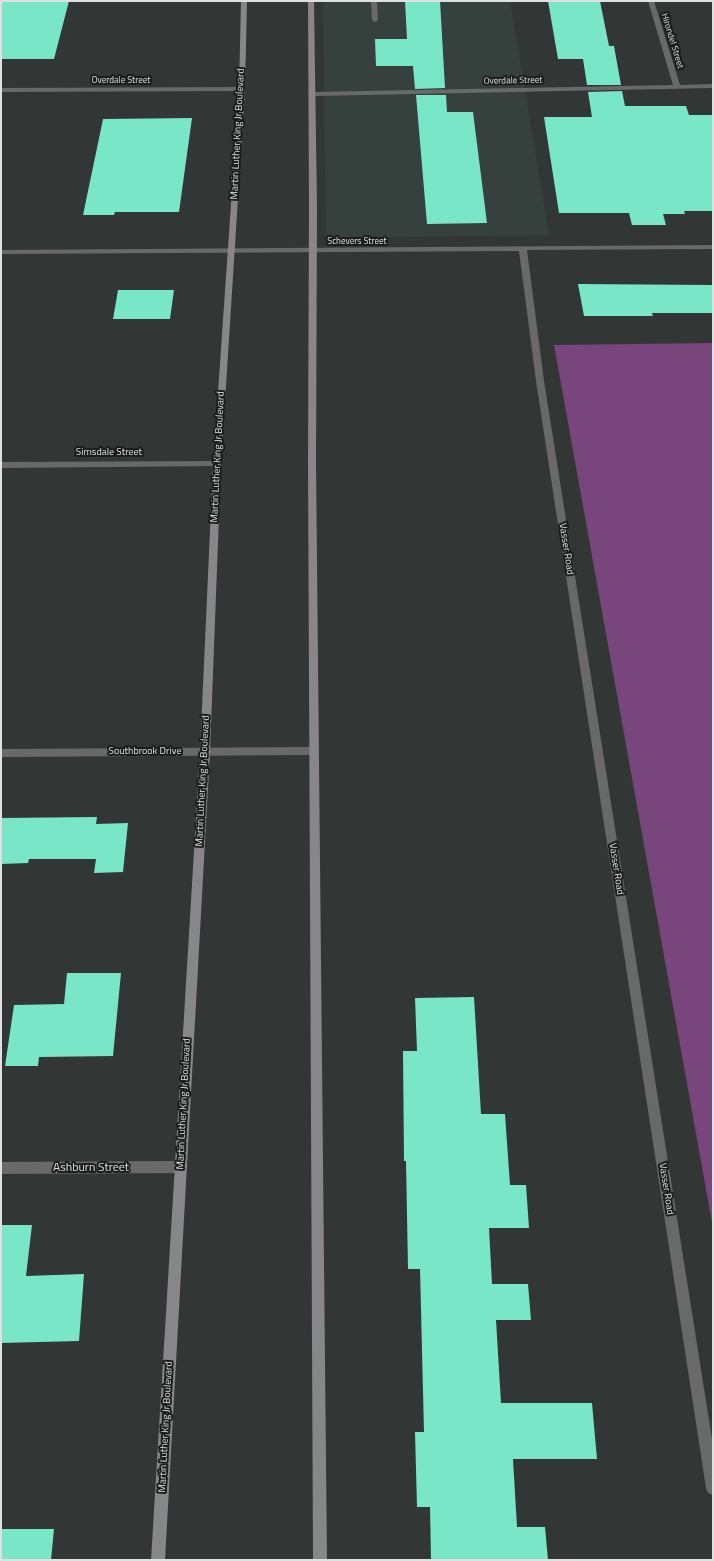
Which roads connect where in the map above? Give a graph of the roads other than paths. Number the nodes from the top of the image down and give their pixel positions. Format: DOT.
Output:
graph roads {
  1 [pos="244,1"];
  2 [pos="311,1"];
  3 [pos="374,1"];
  4 [pos="651,1"];
  5 [pos="375,20"];
  6 [pos="677,86"];
  7 [pos="713,86"];
  8 [pos="242,89"];
  9 [pos="1,90"];
  10 [pos="313,94"];
  11 [pos="713,247"];
  12 [pos="523,250"];
  13 [pos="232,251"];
  14 [pos="313,251"];
  15 [pos="1,252"];
  16 [pos="1,464"];
  17 [pos="217,464"];
  18 [pos="314,751"];
  19 [pos="205,752"];
  20 [pos="1,753"];
  21 [pos="181,1167"];
  22 [pos="1,1168"];
  23 [pos="713,1488"];
  24 [pos="158,1560"];
  25 [pos="320,1560"];
  1 -- 8 [label="main road, Martin Luther King Jr Boulevard"];
  2 -- 10 [label="main road"];
  3 -- 5 [label="street"];
  4 -- 6 [label="street, Hirondel Street"];
  6 -- 7 [label="street, Overdale Street"];
  6 -- 10 [label="street, Overdale Street"];
  8 -- 9 [label="street, Overdale Street"];
  8 -- 13 [label="main road, Martin Luther King Jr Boulevard"];
  10 -- 14 [label="main road"];
  11 -- 12 [label="street, Schevers Street"];
  12 -- 14 [label="street, Schevers Street"];
  12 -- 23 [label="street, Vasser Road"];
  13 -- 14 [label="street, Schevers Street"];
  13 -- 15 [label="street, Schevers Street"];
  13 -- 17 [label="main road, Martin Luther King Jr Boulevard"];
  14 -- 18 [label="main road"];
  16 -- 17 [label="street, Simsdale Street"];
  17 -- 19 [label="main road, Martin Luther King Jr Boulevard"];
  18 -- 19 [label="street, Southbrook Drive"];
  18 -- 25 [label="main road"];
  19 -- 20 [label="street, Southbrook Drive"];
  19 -- 21 [label="main road, Martin Luther King Jr Boulevard"];
  21 -- 22 [label="street, Ashburn Street"];
  21 -- 24 [label="main road, Martin Luther King Jr Boulevard"];
}
